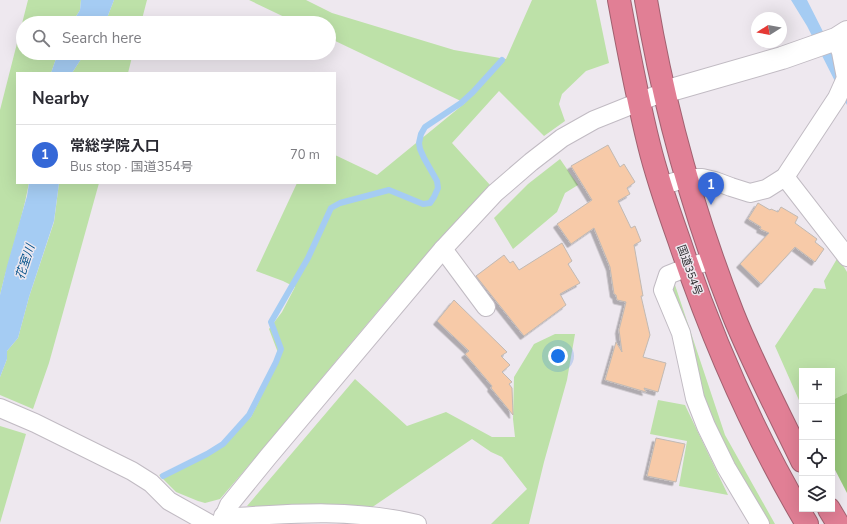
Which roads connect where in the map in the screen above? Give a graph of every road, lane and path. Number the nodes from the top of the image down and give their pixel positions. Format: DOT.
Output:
graph roads {
  1 [pos="619,0"];
  2 [pos="646,0"];
  3 [pos="841,36"];
  4 [pos="664,92"];
  5 [pos="639,102"];
  6 [pos="785,177"];
  7 [pos="687,178"];
  8 [pos="660,186"];
  9 [pos="444,249"];
  10 [pos="847,257"];
  11 [pos="713,260"];
  12 [pos="688,267"];
  13 [pos="486,307"];
  14 [pos="0,408"];
  15 [pos="799,455"];
  16 [pos="831,512"];
  17 [pos="218,521"];
  18 [pos="417,524"];
  19 [pos="760,524"];
  20 [pos="807,524"];
  21 [pos="838,524"];
  1 -- 5 [label="highway, 国道354号"];
  2 -- 4 [label="highway"];
  3 -- 4 [label="street"];
  3 -- 6 [label="street"];
  4 -- 5 [label="street"];
  4 -- 7 [label="highway"];
  5 -- 8 [label="highway, 国道354号"];
  5 -- 9 [label="street"];
  6 -- 7 [label="street"];
  6 -- 10 [label="street"];
  7 -- 8 [label="street"];
  7 -- 11 [label="highway"];
  8 -- 12 [label="highway, 国道354号"];
  9 -- 13 [label="street"];
  9 -- 17 [label="street"];
  11 -- 12 [label="street"];
  11 -- 15 [label="highway"];
  12 -- 19 [label="street"];
  12 -- 20 [label="highway, 国道354号"];
  14 -- 17 [label="street"];
  16 -- 21 [label="highway"];
  17 -- 18 [label="street"];
}
